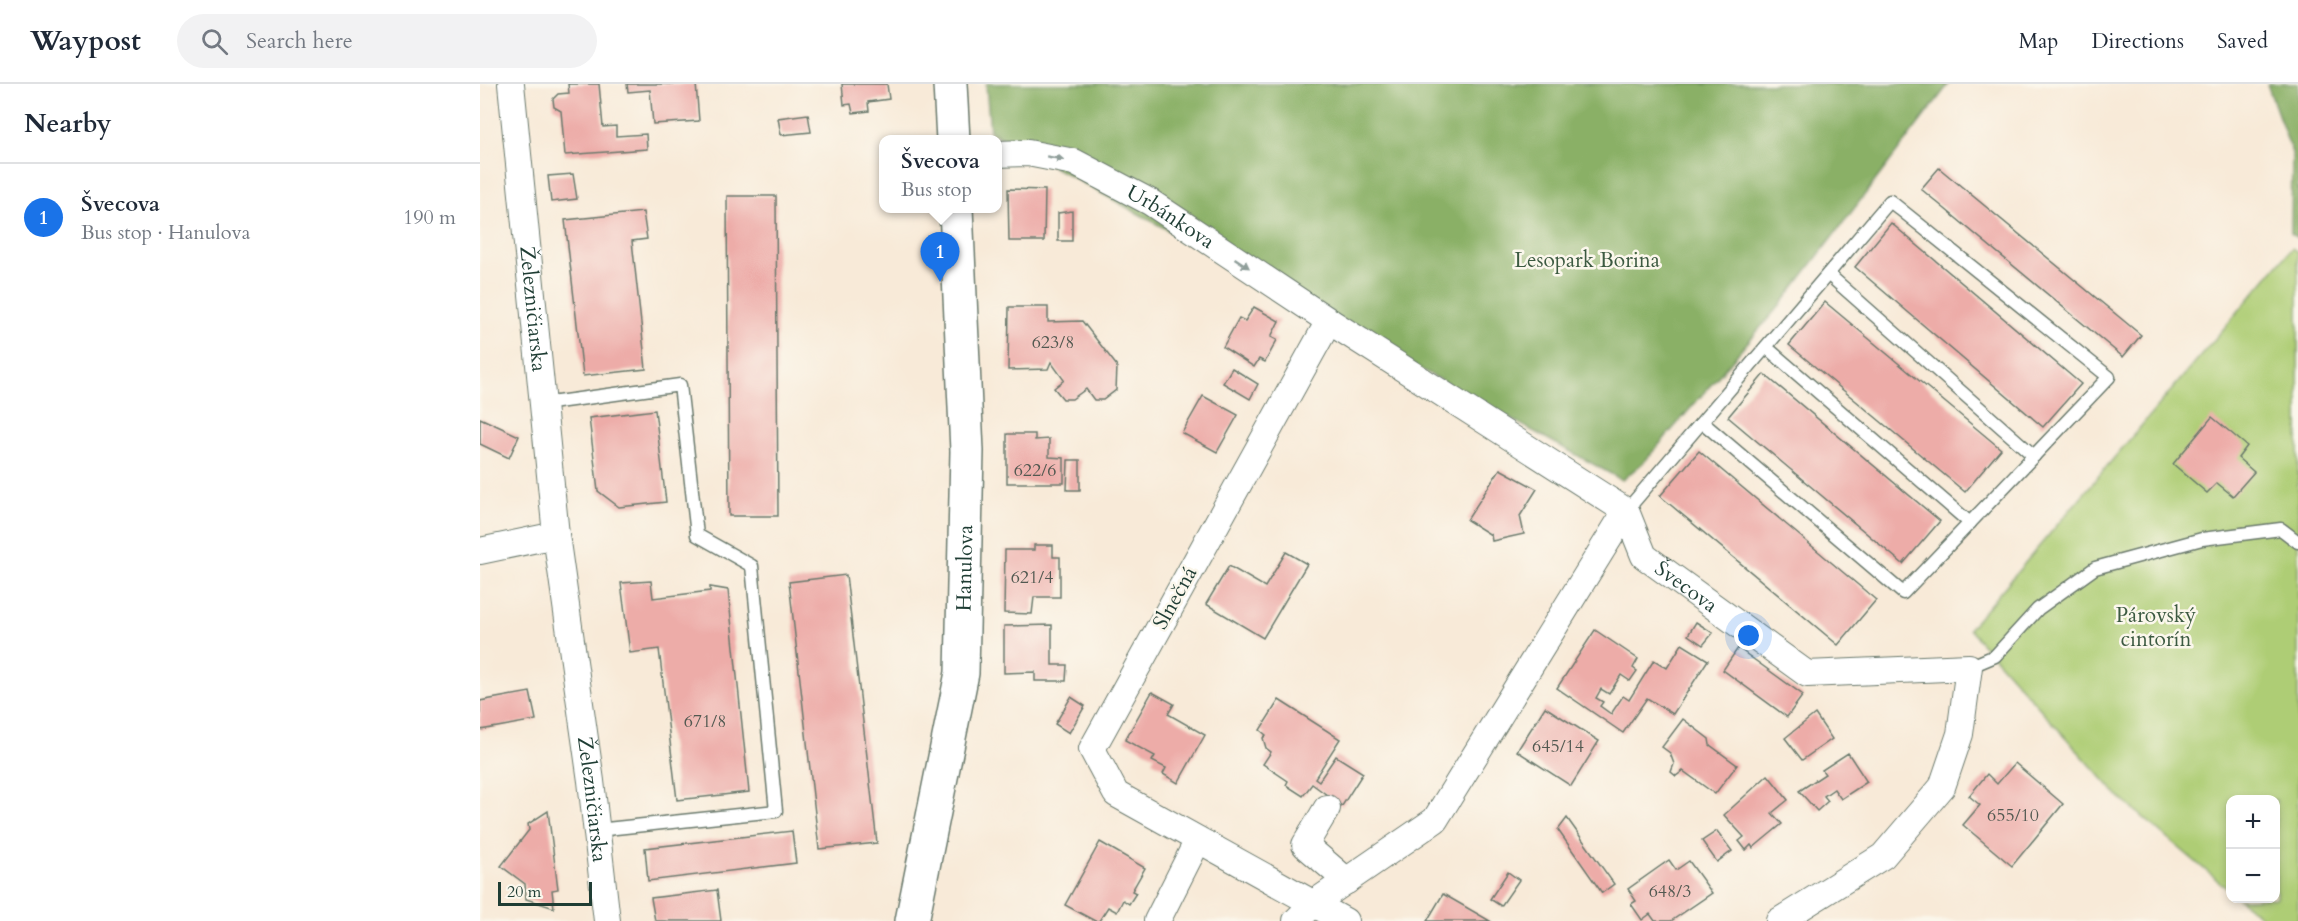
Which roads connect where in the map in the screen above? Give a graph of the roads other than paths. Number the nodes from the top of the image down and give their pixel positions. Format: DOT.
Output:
graph roads {
  1 [pos="511,84"];
  2 [pos="950,84"];
  3 [pos="953,135"];
  4 [pos="1002,154"];
  5 [pos="956,213"];
  6 [pos="1828,274"];
  7 [pos="1329,321"];
  8 [pos="1766,347"];
  9 [pos="543,404"];
  10 [pos="1702,422"];
  11 [pos="2034,456"];
  12 [pos="1626,511"];
  13 [pos="1970,523"];
  14 [pos="556,535"];
  15 [pos="2298,542"];
  16 [pos="480,551"];
  17 [pos="1969,668"];
  18 [pos="1327,808"];
  19 [pos="597,830"];
  20 [pos="1198,840"];
  21 [pos="1347,881"];
  22 [pos="1314,903"];
  23 [pos="607,921"];
  24 [pos="912,921"];
  25 [pos="1157,921"];
  26 [pos="1296,921"];
  27 [pos="1345,921"];
  28 [pos="1779,921"];
  1 -- 9 [label="street, Železničiarska"];
  2 -- 3 [label="street"];
  4 -- 7 [label="street, Urbánkova, one-way"];
  5 -- 24 [label="street, Hanulova"];
  6 -- 8 [label="lane"];
  6 -- 11 [label="lane"];
  6 -- 11 [label="lane"];
  7 -- 12 [label="street"];
  7 -- 20 [label="street, Slnečná"];
  8 -- 10 [label="lane"];
  8 -- 13 [label="lane"];
  9 -- 14 [label="street, Železničiarska"];
  9 -- 19 [label="lane"];
  10 -- 12 [label="lane"];
  10 -- 13 [label="lane"];
  11 -- 13 [label="lane"];
  12 -- 17 [label="street, Švecova"];
  12 -- 21 [label="street"];
  14 -- 16 [label="street"];
  14 -- 19 [label="street, Železničiarska"];
  15 -- 17 [label="lane"];
  17 -- 28 [label="street"];
  18 -- 21 [label="street"];
  19 -- 23 [label="street, Železničiarska"];
  20 -- 22 [label="street, Slnečná"];
  20 -- 25 [label="street"];
  21 -- 22 [label="street"];
  22 -- 26 [label="street"];
  22 -- 27 [label="street, Slnečná"];
}
